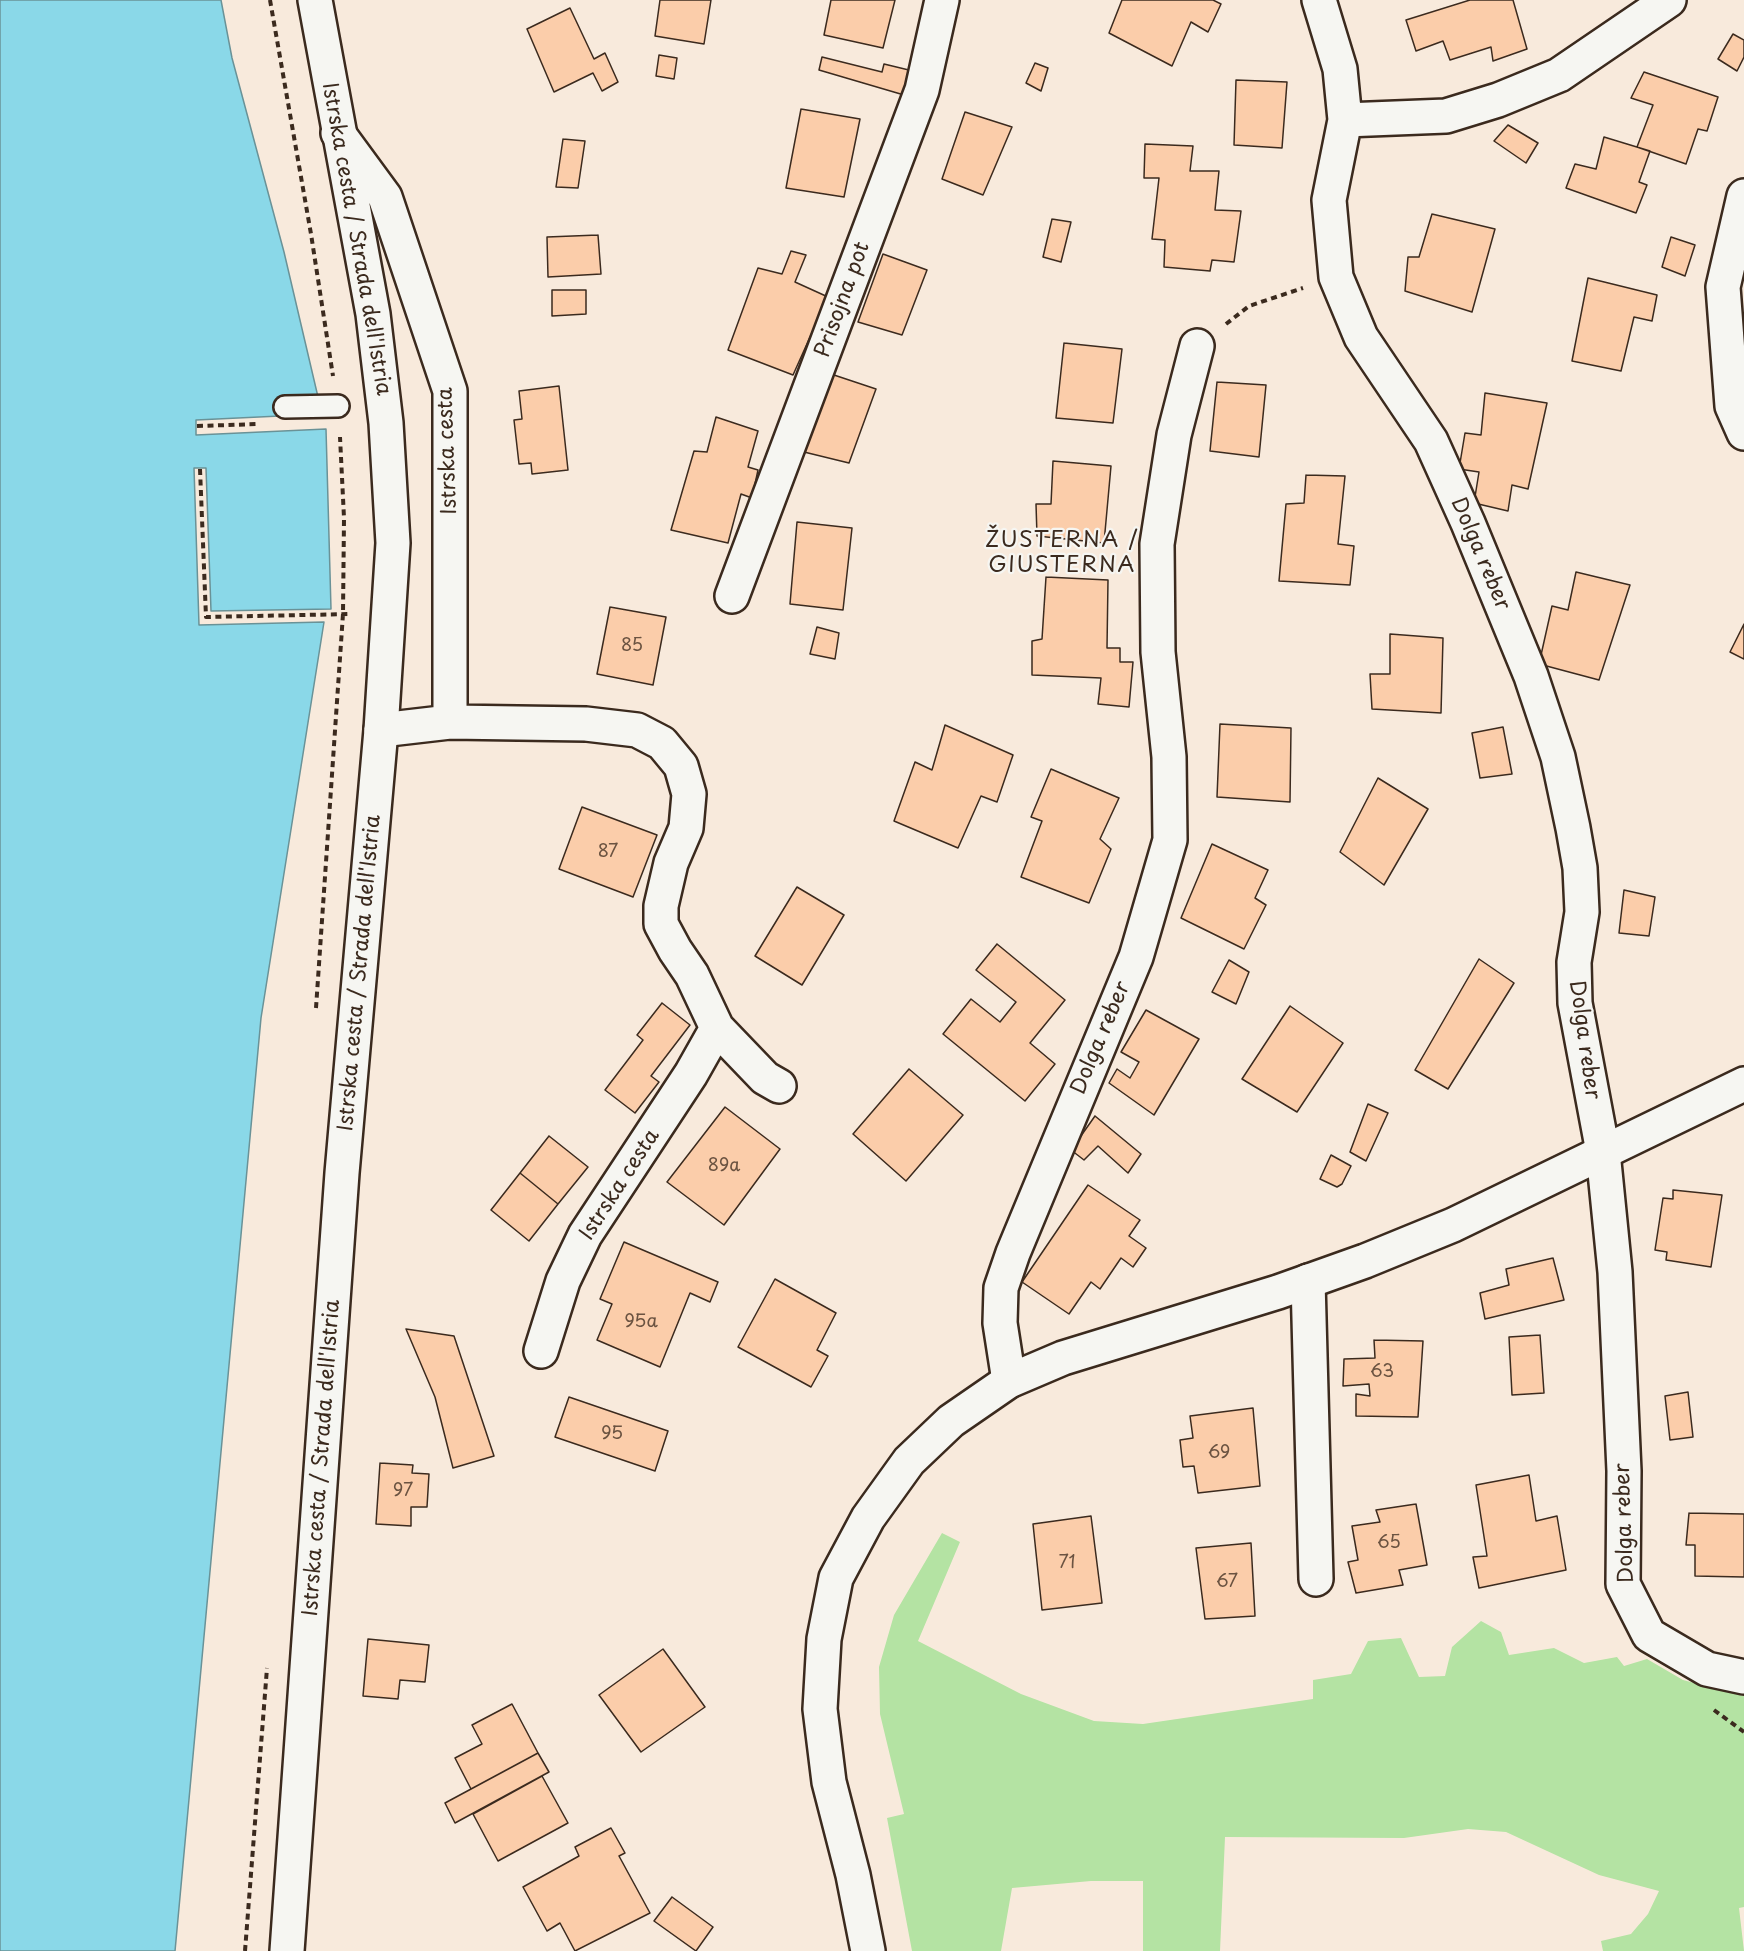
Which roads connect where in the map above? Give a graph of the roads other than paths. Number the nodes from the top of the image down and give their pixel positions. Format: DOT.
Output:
graph roads {
  1 [pos="315,0"];
  2 [pos="942,0"];
  3 [pos="1319,0"];
  4 [pos="1669,0"];
  5 [pos="1345,120"];
  6 [pos="338,134"];
  7 [pos="1744,196"];
  8 [pos="1197,346"];
  9 [pos="338,406"];
  10 [pos="285,407"];
  11 [pos="1744,433"];
  12 [pos="732,596"];
  13 [pos="450,722"];
  14 [pos="381,730"];
  15 [pos="717,1028"];
  16 [pos="1744,1084"];
  17 [pos="779,1086"];
  18 [pos="1603,1152"];
  19 [pos="1308,1281"];
  20 [pos="541,1351"];
  21 [pos="1009,1381"];
  22 [pos="1316,1579"];
  23 [pos="1744,1677"];
  24 [pos="287,1951"];
  25 [pos="868,1951"];
  1 -- 6 [label="street, Istrska cesta / Strada dell'Istria"];
  2 -- 12 [label="street, Prisojna pot"];
  3 -- 5 [label="street, Dolga reber"];
  4 -- 5 [label="street"];
  5 -- 18 [label="street, Dolga reber"];
  6 -- 13 [label="street, Istrska cesta"];
  6 -- 14 [label="street, Istrska cesta / Strada dell'Istria"];
  7 -- 11 [label="street"];
  8 -- 21 [label="street, Dolga reber"];
  9 -- 10 [label="lane"];
  13 -- 14 [label="street"];
  13 -- 15 [label="street"];
  14 -- 24 [label="street, Istrska cesta / Strada dell'Istria"];
  15 -- 17 [label="street"];
  15 -- 20 [label="street, Istrska cesta"];
  16 -- 18 [label="street"];
  18 -- 19 [label="street"];
  18 -- 23 [label="street, Dolga reber"];
  19 -- 21 [label="street"];
  19 -- 22 [label="street"];
  21 -- 25 [label="street"];
}
